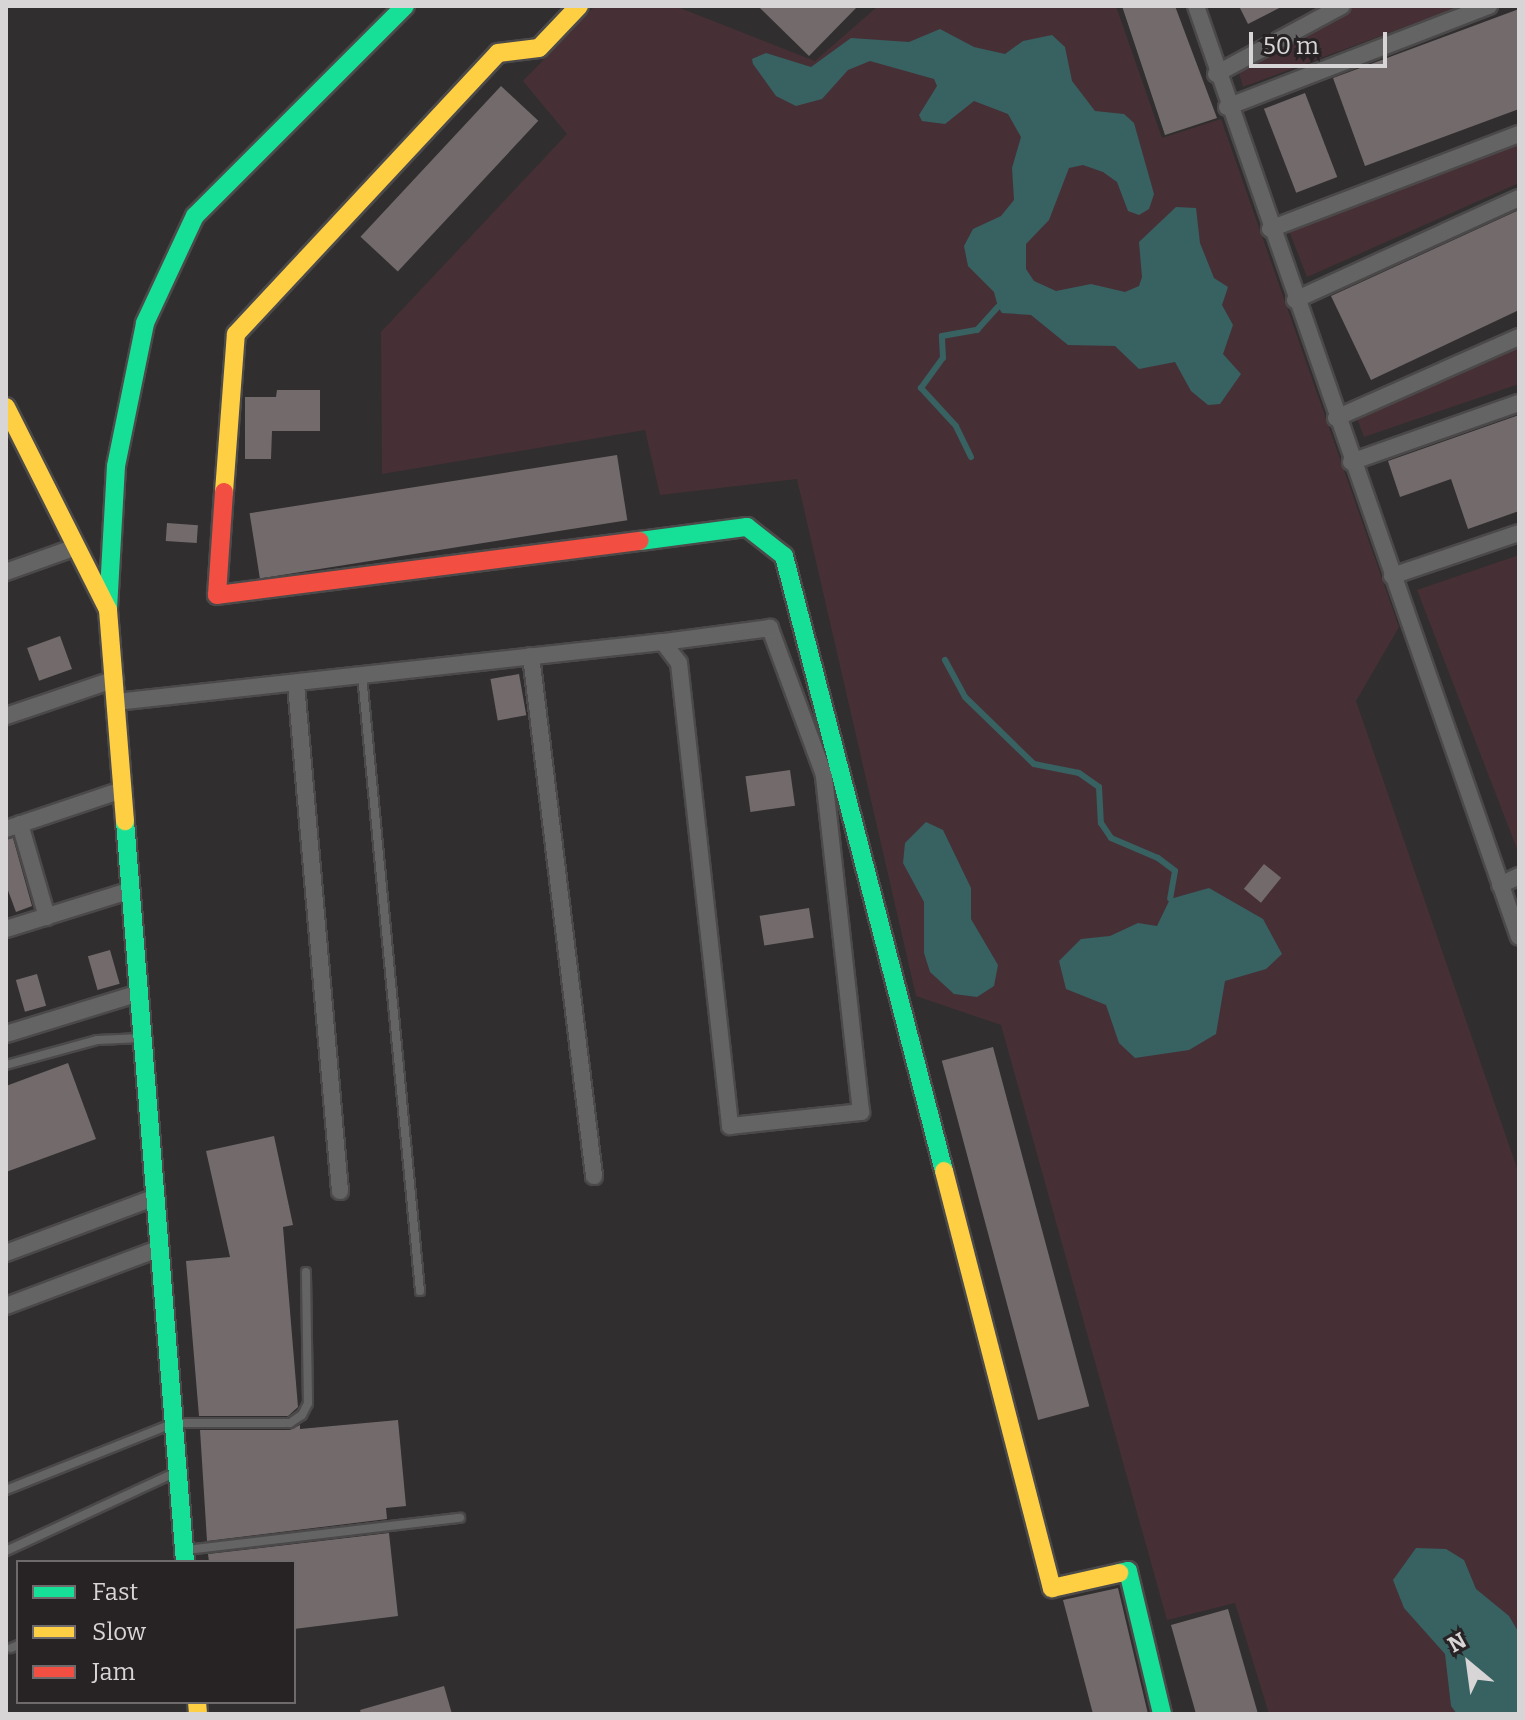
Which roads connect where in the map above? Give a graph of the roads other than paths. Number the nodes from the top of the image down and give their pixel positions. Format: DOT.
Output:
graph roads {
  1 [pos="405,6"];
  2 [pos="579,6"];
  3 [pos="1196,6"];
  4 [pos="1342,6"];
  5 [pos="1489,6"];
  6 [pos="1216,74"];
  7 [pos="1227,107"];
  8 [pos="1519,134"];
  9 [pos="1519,198"];
  10 [pos="1270,229"];
  11 [pos="1295,300"];
  12 [pos="1519,337"];
  13 [pos="1519,403"];
  14 [pos="8,414"];
  15 [pos="1336,418"];
  16 [pos="1351,462"];
  17 [pos="1519,533"];
  18 [pos="76,547"];
  19 [pos="6,572"];
  20 [pos="1392,576"];
  21 [pos="108,610"];
  22 [pos="663,642"];
  23 [pos="531,656"];
  24 [pos="362,675"];
  25 [pos="115,679"];
  26 [pos="296,684"];
  27 [pos="116,702"];
  28 [pos="6,716"];
  29 [pos="122,790"];
  30 [pos="13,826"];
  31 [pos="1519,876"];
  32 [pos="1500,885"];
  33 [pos="131,890"];
  34 [pos="47,917"];
  35 [pos="6,929"];
  36 [pos="1519,937"];
  37 [pos="139,993"];
  38 [pos="6,1034"];
  39 [pos="143,1038"];
  40 [pos="6,1065"];
  41 [pos="594,1176"];
  42 [pos="340,1191"];
  43 [pos="156,1197"];
  44 [pos="160,1248"];
  45 [pos="6,1253"];
  46 [pos="306,1272"];
  47 [pos="420,1291"];
  48 [pos="6,1306"];
  49 [pos="174,1423"];
  50 [pos="178,1471"];
  51 [pos="6,1490"];
  52 [pos="460,1518"];
  53 [pos="6,1551"];
  54 [pos="185,1556"];
  55 [pos="1162,1714"];
  1 -- 21 [label="street"];
  2 -- 55 [label="street"];
  3 -- 6 [label="street"];
  4 -- 6 [label="street"];
  5 -- 7 [label="street"];
  6 -- 7 [label="street"];
  7 -- 10 [label="street"];
  8 -- 10 [label="street"];
  9 -- 11 [label="street"];
  10 -- 11 [label="street"];
  11 -- 15 [label="street"];
  12 -- 15 [label="street"];
  13 -- 16 [label="street"];
  14 -- 18 [label="street"];
  15 -- 16 [label="street"];
  16 -- 20 [label="street"];
  17 -- 20 [label="street"];
  18 -- 19 [label="street"];
  18 -- 21 [label="street"];
  20 -- 32 [label="street"];
  21 -- 25 [label="street"];
  22 -- 22 [label="street"];
  22 -- 23 [label="street"];
  23 -- 24 [label="street"];
  23 -- 41 [label="street"];
  24 -- 26 [label="street"];
  24 -- 47 [label="lane"];
  25 -- 27 [label="street"];
  25 -- 28 [label="street"];
  26 -- 27 [label="street"];
  26 -- 42 [label="street"];
  27 -- 29 [label="street"];
  29 -- 30 [label="street"];
  29 -- 33 [label="street"];
  30 -- 34 [label="street"];
  31 -- 32 [label="street"];
  32 -- 36 [label="street"];
  33 -- 34 [label="street"];
  33 -- 37 [label="street"];
  34 -- 35 [label="street"];
  37 -- 38 [label="street"];
  37 -- 39 [label="street"];
  39 -- 40 [label="lane"];
  39 -- 43 [label="street"];
  43 -- 44 [label="street"];
  43 -- 45 [label="street"];
  44 -- 48 [label="street"];
  44 -- 49 [label="street"];
  46 -- 49 [label="lane"];
  49 -- 50 [label="street"];
  49 -- 51 [label="lane"];
  50 -- 53 [label="lane"];
  50 -- 54 [label="street"];
  52 -- 54 [label="lane"];
}
